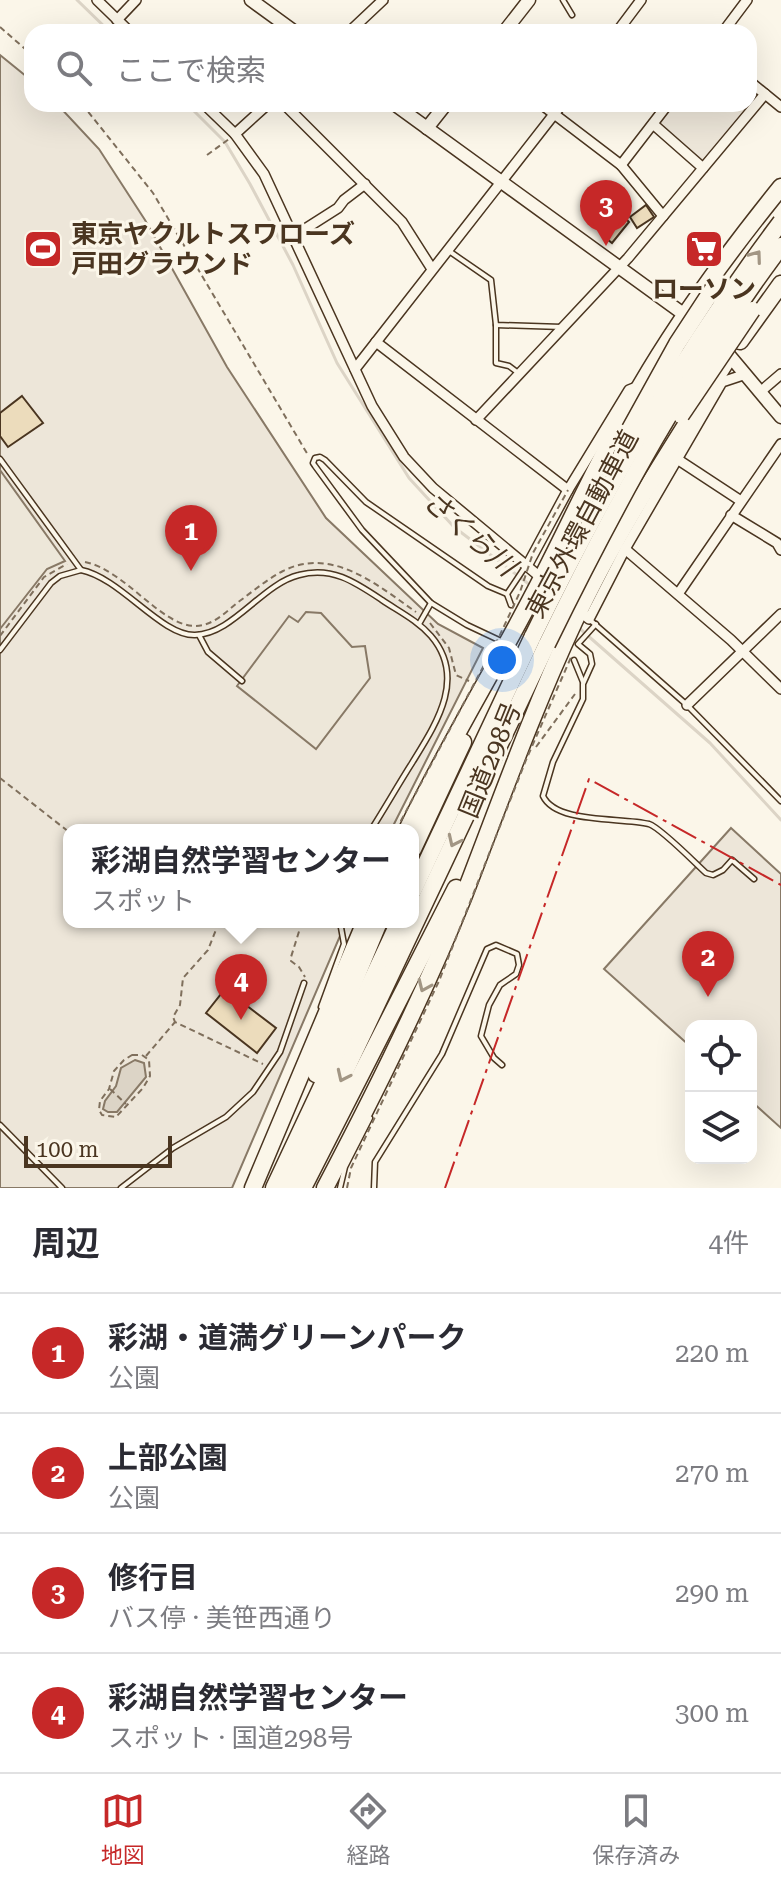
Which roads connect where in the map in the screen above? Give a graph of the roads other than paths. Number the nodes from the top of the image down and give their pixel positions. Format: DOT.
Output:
graph roads {
  1 [pos="97,0"];
  2 [pos="136,0"];
  3 [pos="251,0"];
  4 [pos="383,0"];
  5 [pos="529,0"];
  6 [pos="563,0"];
  7 [pos="641,0"];
  8 [pos="747,0"];
  9 [pos="572,15"];
  10 [pos="117,20"];
  11 [pos="121,24"];
  12 [pos="284,24"];
  13 [pos="358,24"];
  14 [pos="510,24"];
  15 [pos="623,24"];
  16 [pos="729,24"];
  17 [pos="757,88"];
  18 [pos="765,94"];
  19 [pos="757,104"];
  20 [pos="781,107"];
  21 [pos="211,112"];
  22 [pos="259,112"];
  23 [pos="292,112"];
  24 [pos="405,112"];
  25 [pos="440,112"];
  26 [pos="551,112"];
  27 [pos="662,112"];
  28 [pos="750,112"];
  29 [pos="554,114"];
  30 [pos="653,124"];
  31 [pos="427,128"];
  32 [pos="232,136"];
  33 [pos="621,165"];
  34 [pos="703,168"];
  35 [pos="503,182"];
  36 [pos="365,184"];
  37 [pos="781,187"];
  38 [pos="781,199"];
  39 [pos="663,216"];
  40 [pos="781,222"];
  41 [pos="294,236"];
  42 [pos="781,246"];
  43 [pos="447,250"];
  44 [pos="619,268"];
  45 [pos="432,269"];
  46 [pos="781,270"];
  47 [pos="781,284"];
  48 [pos="686,314"];
  49 [pos="496,325"];
  50 [pos="565,327"];
  51 [pos="376,342"];
  52 [pos="730,355"];
  53 [pos="355,369"];
  54 [pos="520,374"];
  55 [pos="746,374"];
  56 [pos="781,374"];
  57 [pos="642,384"];
  58 [pos="760,392"];
  59 [pos="781,417"];
  60 [pos="476,420"];
  61 [pos="781,444"];
  62 [pos="0,459"];
  63 [pos="677,459"];
  64 [pos="568,490"];
  65 [pos="741,501"];
  66 [pos="731,515"];
  67 [pos="589,522"];
  68 [pos="625,549"];
  69 [pos="781,550"];
  70 [pos="587,561"];
  71 [pos="525,568"];
  72 [pos="81,570"];
  73 [pos="538,584"];
  74 [pos="507,594"];
  75 [pos="678,594"];
  76 [pos="431,603"];
  77 [pos="511,605"];
  78 [pos="781,614"];
  79 [pos="419,624"];
  80 [pos="582,624"];
  81 [pos="199,635"];
  82 [pos="503,641"];
  83 [pos="0,650"];
  84 [pos="743,650"];
  85 [pos="573,658"];
  86 [pos="494,671"];
  87 [pos="242,681"];
  88 [pos="583,684"];
  89 [pos="781,689"];
  90 [pos="687,705"];
  91 [pos="781,801"];
  92 [pos="496,808"];
  93 [pos="375,824"];
  94 [pos="410,824"];
  95 [pos="419,837"];
  96 [pos="419,878"];
  97 [pos="754,879"];
  98 [pos="419,916"];
  99 [pos="341,928"];
  100 [pos="362,928"];
  101 [pos="376,928"];
  102 [pos="396,928"];
  103 [pos="413,928"];
  104 [pos="304,983"];
  105 [pos="312,1048"];
  106 [pos="390,1063"];
  107 [pos="502,1065"];
  108 [pos="0,1125"];
  109 [pos="62,1188"];
  110 [pos="121,1188"];
  111 [pos="253,1188"];
  112 [pos="273,1188"];
  113 [pos="290,1188"];
  114 [pos="303,1188"];
  115 [pos="325,1188"];
  116 [pos="340,1188"];
  117 [pos="374,1188"];
  1 -- 10 [label="street"];
  2 -- 10 [label="street"];
  3 -- 12 [label="street"];
  4 -- 13 [label="street"];
  5 -- 14 [label="street"];
  6 -- 9 [label="lane"];
  7 -- 15 [label="street"];
  8 -- 16 [label="street"];
  10 -- 11 [label="street"];
  17 -- 18 [label="street"];
  18 -- 19 [label="street"];
  18 -- 20 [label="street"];
  21 -- 32 [label="street"];
  22 -- 32 [label="street"];
  23 -- 36 [label="street"];
  24 -- 31 [label="street"];
  25 -- 31 [label="street"];
  26 -- 29 [label="street"];
  27 -- 30 [label="street"];
  28 -- 34 [label="street"];
  29 -- 33 [label="street"];
  29 -- 35 [label="street"];
  30 -- 33 [label="street"];
  30 -- 34 [label="street"];
  31 -- 35 [label="street"];
  32 -- 41 [label="street"];
  33 -- 39 [label="street"];
  34 -- 39 [label="street"];
  35 -- 43 [label="street"];
  35 -- 44 [label="street"];
  36 -- 41 [label="street"];
  36 -- 45 [label="street"];
  37 -- 48 [label="highway, 国道298号"];
  38 -- 67 [label="highway, bridge"];
  39 -- 44 [label="street"];
  67 -- 40 [label="highway, 東京外環自動車道, one-way, bridge"];
  41 -- 53 [label="street"];
  42 -- 70 [label="highway, 東京外環自動車道, bridge"];
  43 -- 45 [label="street"];
  43 -- 49 [label="lane"];
  44 -- 48 [label="street"];
  44 -- 50 [label="street"];
  45 -- 51 [label="street"];
  46 -- 70 [label="highway, bridge"];
  47 -- 52 [label="highway, 国道298号"];
  48 -- 52 [label="street"];
  48 -- 57 [label="highway, 国道298号"];
  49 -- 50 [label="lane"];
  49 -- 54 [label="lane"];
  50 -- 54 [label="street"];
  51 -- 53 [label="street"];
  51 -- 60 [label="street"];
  52 -- 55 [label="street"];
  52 -- 80 [label="highway, 国道298号"];
  53 -- 71 [label="street"];
  54 -- 60 [label="street"];
  55 -- 58 [label="street"];
  55 -- 63 [label="street"];
  56 -- 58 [label="street"];
  57 -- 64 [label="street"];
  57 -- 73 [label="highway, 国道298号"];
  58 -- 59 [label="street"];
  60 -- 64 [label="street"];
  61 -- 65 [label="street"];
  62 -- 72 [label="lane"];
  63 -- 65 [label="street"];
  63 -- 68 [label="street"];
  64 -- 71 [label="street"];
  65 -- 66 [label="street"];
  66 -- 69 [label="street"];
  66 -- 75 [label="street"];
  67 -- 96 [label="highway, 東京外環自動車道, bridge"];
  68 -- 75 [label="street"];
  68 -- 80 [label="street"];
  70 -- 98 [label="highway, 東京外環自動車道, one-way, bridge"];
  71 -- 73 [label="street"];
  71 -- 74 [label="lane"];
  72 -- 81 [label="lane"];
  72 -- 83 [label="lane"];
  73 -- 80 [label="street"];
  73 -- 82 [label="highway, 国道298号"];
  74 -- 76 [label="lane"];
  74 -- 77 [label="lane"];
  75 -- 84 [label="street"];
  76 -- 79 [label="lane"];
  76 -- 82 [label="lane"];
  78 -- 84 [label="street"];
  79 -- 81 [label="lane"];
  79 -- 93 [label="lane"];
  80 -- 88 [label="lane"];
  80 -- 90 [label="lane"];
  80 -- 92 [label="highway, 国道298号"];
  81 -- 87 [label="lane"];
  82 -- 86 [label="highway, 国道298号"];
  84 -- 89 [label="street"];
  84 -- 90 [label="street"];
  85 -- 88 [label="lane"];
  86 -- 94 [label="highway, 国道298号"];
  86 -- 95 [label="highway"];
  88 -- 97 [label="lane"];
  90 -- 91 [label="lane"];
  92 -- 106 [label="highway, 国道298号, one-way"];
  92 -- 114 [label="highway"];
  99 -- 105 [label="lane"];
  100 -- 105 [label="highway"];
  101 -- 112 [label="highway"];
  102 -- 112 [label="highway"];
  103 -- 113 [label="highway, 東京外環自動車道, one-way, bridge"];
  104 -- 110 [label="lane"];
  105 -- 111 [label="highway"];
  106 -- 115 [label="highway, 国道298号"];
  106 -- 116 [label="lane"];
  107 -- 117 [label="lane"];
  108 -- 109 [label="lane"];
}
